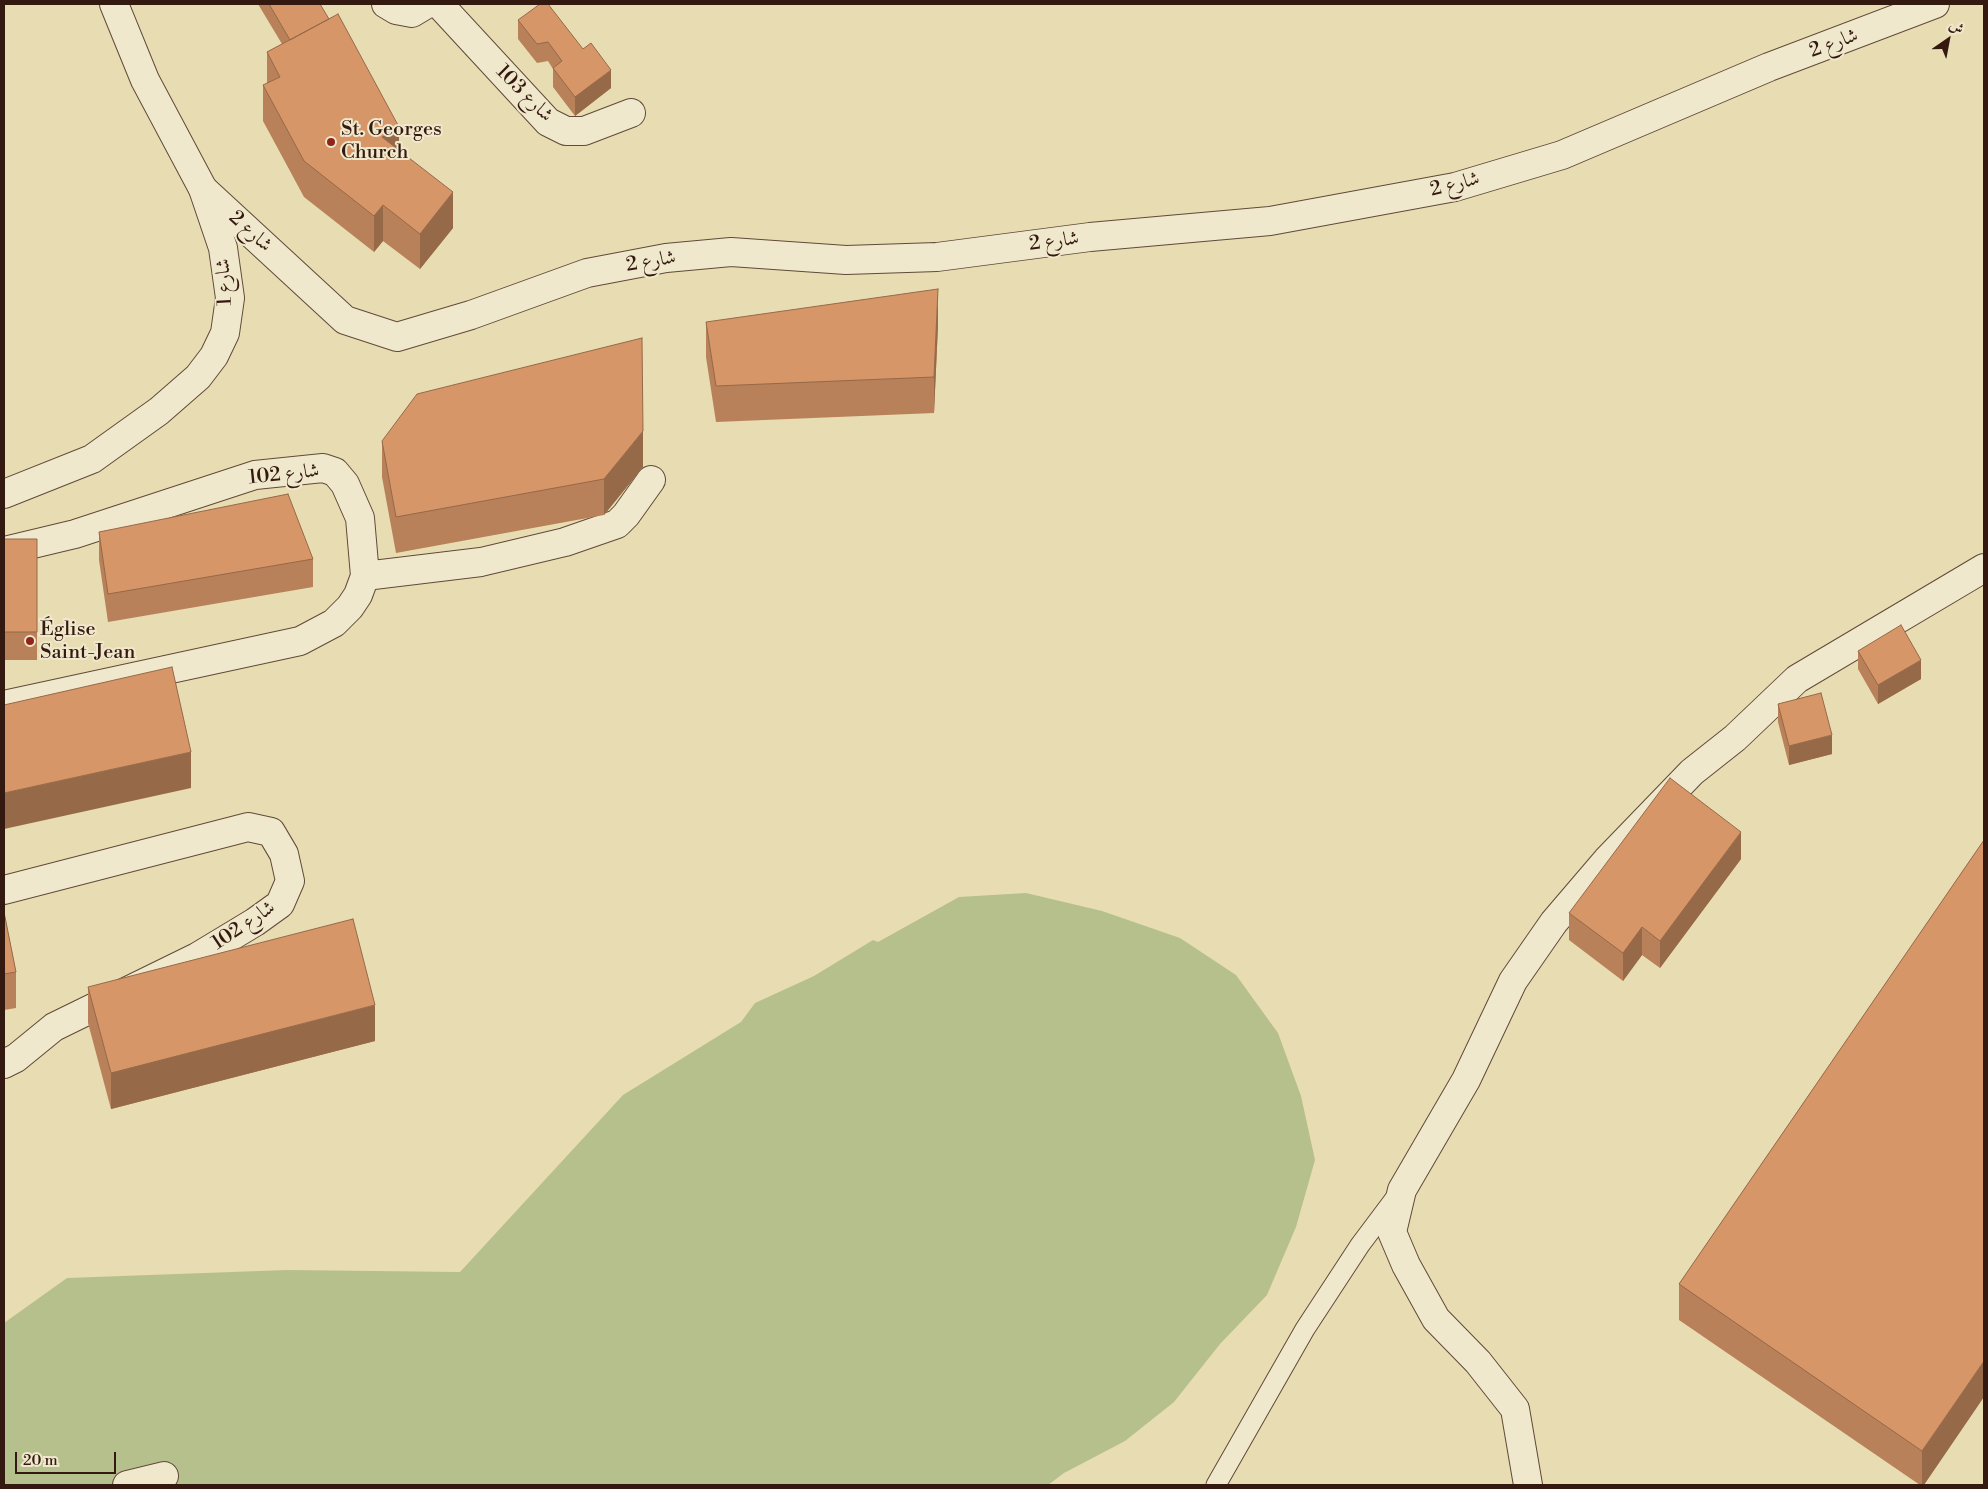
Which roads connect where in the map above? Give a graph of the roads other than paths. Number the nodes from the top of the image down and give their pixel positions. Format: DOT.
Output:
graph roads {
  1 [pos="114,4"];
  2 [pos="386,4"];
  3 [pos="427,4"];
  4 [pos="439,4"];
  5 [pos="1935,4"];
  6 [pos="631,113"];
  7 [pos="203,190"];
  8 [pos="651,480"];
  9 [pos="4,494"];
  10 [pos="4,551"];
  11 [pos="1984,568"];
  12 [pos="365,576"];
  13 [pos="4,705"];
  14 [pos="4,890"];
  15 [pos="4,1064"];
  16 [pos="1402,1190"];
  17 [pos="164,1476"];
  18 [pos="127,1485"];
  19 [pos="1216,1485"];
  20 [pos="1528,1485"];
  1 -- 7 [label="street, شارع 1"];
  2 -- 3 [label="street"];
  4 -- 6 [label="street, شارع 103"];
  5 -- 7 [label="street, شارع 2"];
  7 -- 9 [label="street, شارع 1"];
  8 -- 12 [label="street"];
  10 -- 12 [label="street, شارع 102"];
  11 -- 16 [label="street"];
  12 -- 13 [label="street, شارع 102"];
  14 -- 15 [label="street, شارع 102"];
  16 -- 19 [label="lane"];
  16 -- 20 [label="street"];
  17 -- 18 [label="street"];
}
